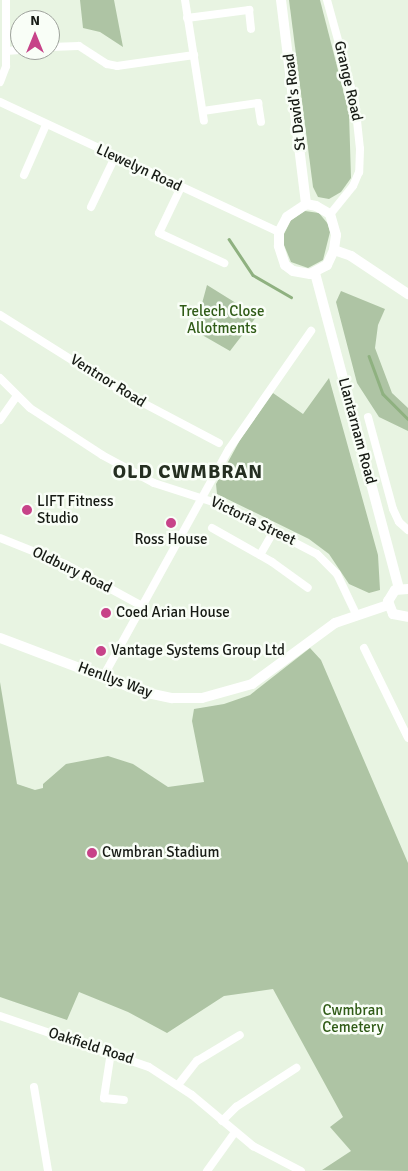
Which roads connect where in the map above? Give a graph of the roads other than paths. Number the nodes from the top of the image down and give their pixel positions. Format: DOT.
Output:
graph roads {
  1 [pos="6,0"];
  2 [pos="185,0"];
  3 [pos="281,0"];
  4 [pos="327,0"];
  5 [pos="188,18"];
  6 [pos="251,29"];
  7 [pos="60,47"];
  8 [pos="6,50"];
  9 [pos="10,50"];
  10 [pos="194,55"];
  11 [pos="0,82"];
  12 [pos="0,102"];
  13 [pos="203,110"];
  14 [pos="204,120"];
  15 [pos="261,122"];
  16 [pos="46,125"];
  17 [pos="115,157"];
  18 [pos="24,175"];
  19 [pos="181,187"];
  20 [pos="306,204"];
  21 [pos="91,207"];
  22 [pos="330,214"];
  23 [pos="279,232"];
  24 [pos="334,250"];
  25 [pos="224,263"];
  26 [pos="315,273"];
  27 [pos="408,294"];
  28 [pos="0,315"];
  29 [pos="311,331"];
  30 [pos="0,378"];
  31 [pos="17,396"];
  32 [pos="368,417"];
  33 [pos="0,420"];
  34 [pos="219,443"];
  35 [pos="202,497"];
  36 [pos="212,528"];
  37 [pos="408,530"];
  38 [pos="274,531"];
  39 [pos="0,538"];
  40 [pos="260,555"];
  41 [pos="308,588"];
  42 [pos="404,589"];
  43 [pos="142,606"];
  44 [pos="388,606"];
  45 [pos="356,614"];
  46 [pos="408,618"];
  47 [pos="0,638"];
  48 [pos="364,648"];
  49 [pos="103,677"];
  50 [pos="408,738"];
  51 [pos="0,1016"];
  52 [pos="240,1035"];
  53 [pos="111,1052"];
  54 [pos="296,1068"];
  55 [pos="178,1085"];
  56 [pos="34,1087"];
  57 [pos="124,1100"];
  58 [pos="222,1121"];
  59 [pos="235,1132"];
  60 [pos="48,1171"];
  61 [pos="207,1171"];
  62 [pos="301,1171"];
  1 -- 8 [label="street"];
  2 -- 5 [label="street"];
  3 -- 20 [label="street, St David's Road"];
  4 -- 22 [label="street, Grange Road"];
  5 -- 6 [label="street"];
  5 -- 10 [label="street"];
  7 -- 10 [label="street"];
  8 -- 9 [label="street"];
  8 -- 11 [label="street"];
  10 -- 13 [label="street"];
  12 -- 16 [label="street, Llewelyn Road"];
  13 -- 14 [label="street"];
  13 -- 15 [label="street"];
  16 -- 17 [label="street, Llewelyn Road"];
  16 -- 18 [label="street"];
  17 -- 19 [label="street, Llewelyn Road"];
  17 -- 21 [label="street"];
  19 -- 23 [label="street, Llewelyn Road"];
  19 -- 25 [label="street"];
  20 -- 22 [label="street"];
  20 -- 23 [label="street"];
  22 -- 24 [label="street"];
  23 -- 26 [label="street"];
  24 -- 26 [label="street"];
  24 -- 27 [label="street"];
  26 -- 42 [label="street, Llantarnam Road"];
  28 -- 34 [label="street, Ventnor Road"];
  29 -- 35 [label="street"];
  30 -- 31 [label="street, Victoria Street"];
  31 -- 33 [label="street"];
  31 -- 35 [label="street, Victoria Street"];
  32 -- 37 [label="street"];
  35 -- 38 [label="street, Victoria Street"];
  35 -- 43 [label="street"];
  36 -- 40 [label="street"];
  38 -- 40 [label="street"];
  38 -- 45 [label="street, Victoria Street"];
  39 -- 43 [label="street, Oldbury Road"];
  40 -- 41 [label="street"];
  42 -- 44 [label="street"];
  43 -- 49 [label="street"];
  44 -- 45 [label="street, Henllys Way"];
  44 -- 46 [label="street"];
  45 -- 49 [label="street, Henllys Way"];
  47 -- 49 [label="street, Henllys Way"];
  48 -- 50 [label="street"];
  51 -- 53 [label="street, Oakfield Road"];
  52 -- 55 [label="street"];
  53 -- 55 [label="street, Oakfield Road"];
  53 -- 57 [label="street"];
  54 -- 58 [label="street"];
  55 -- 58 [label="street, Oakfield Road"];
  56 -- 60 [label="street"];
  58 -- 59 [label="street, Oakfield Road"];
  59 -- 61 [label="street"];
  59 -- 62 [label="street, Oakfield Road"];
}
